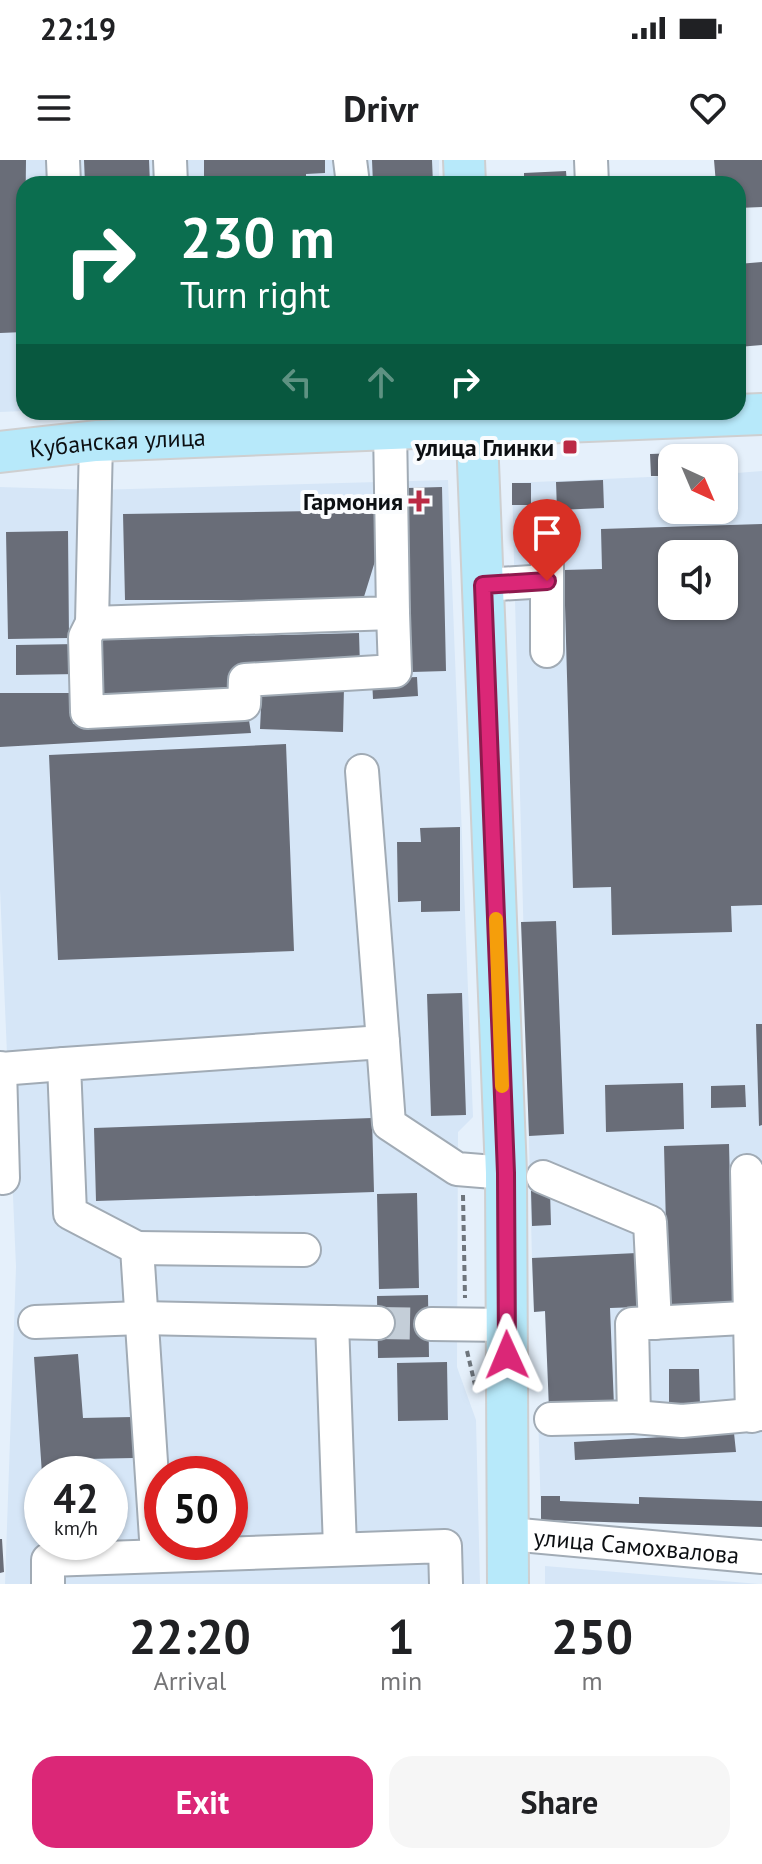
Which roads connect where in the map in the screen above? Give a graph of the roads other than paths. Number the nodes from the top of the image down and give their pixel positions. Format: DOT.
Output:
graph roads {
  1 [pos="457,420"];
  2 [pos="476,420"];
  3 [pos="180,424"];
  4 [pos="390,427"];
  5 [pos="96,441"];
  6 [pos="0,452"];
  7 [pos="483,585"];
  8 [pos="393,613"];
  9 [pos="92,623"];
  10 [pos="547,651"];
  11 [pos="362,771"];
  12 [pos="383,1042"];
  13 [pos="64,1064"];
  14 [pos="0,1068"];
  15 [pos="747,1171"];
  16 [pos="524,1175"];
  17 [pos="3,1178"];
  18 [pos="137,1248"];
  19 [pos="304,1250"];
  20 [pos="141,1318"];
  21 [pos="756,1318"];
  22 [pos="35,1322"];
  23 [pos="332,1322"];
  24 [pos="378,1323"];
  25 [pos="655,1323"];
  26 [pos="431,1324"];
  27 [pos="507,1325"];
  28 [pos="757,1415"];
  29 [pos="634,1417"];
  30 [pos="551,1419"];
  31 [pos="150,1456"];
  32 [pos="509,1534"];
  33 [pos="340,1548"];
  34 [pos="248,1551"];
  35 [pos="144,1555"];
  36 [pos="762,1557"];
  37 [pos="48,1584"];
  38 [pos="446,1584"];
  39 [pos="508,1584"];
  1 -- 4 [label="main road, Кубанская улица"];
  2 -- 7 [label="main road"];
  3 -- 4 [label="main road, Кубанская улица"];
  3 -- 5 [label="main road, Кубанская улица"];
  4 -- 8 [label="street"];
  5 -- 6 [label="main road, Кубанская улица"];
  5 -- 9 [label="street"];
  7 -- 10 [label="street"];
  7 -- 16 [label="main road"];
  8 -- 9 [label="street"];
  8 -- 9 [label="street"];
  11 -- 12 [label="street"];
  12 -- 13 [label="street"];
  12 -- 16 [label="street"];
  13 -- 14 [label="street"];
  13 -- 18 [label="street"];
  14 -- 17 [label="street"];
  15 -- 21 [label="street"];
  16 -- 25 [label="street"];
  16 -- 27 [label="main road"];
  18 -- 19 [label="street"];
  18 -- 20 [label="street"];
  20 -- 22 [label="street"];
  20 -- 23 [label="street"];
  20 -- 31 [label="street"];
  21 -- 25 [label="street"];
  21 -- 28 [label="street"];
  23 -- 24 [label="street"];
  23 -- 33 [label="street"];
  25 -- 29 [label="street"];
  26 -- 27 [label="street"];
  27 -- 32 [label="main road"];
  28 -- 29 [label="street"];
  29 -- 30 [label="street"];
  32 -- 36 [label="street, улица Самохвалова"];
  32 -- 39 [label="main road"];
  33 -- 34 [label="street"];
  33 -- 38 [label="street"];
  35 -- 37 [label="street"];
}
